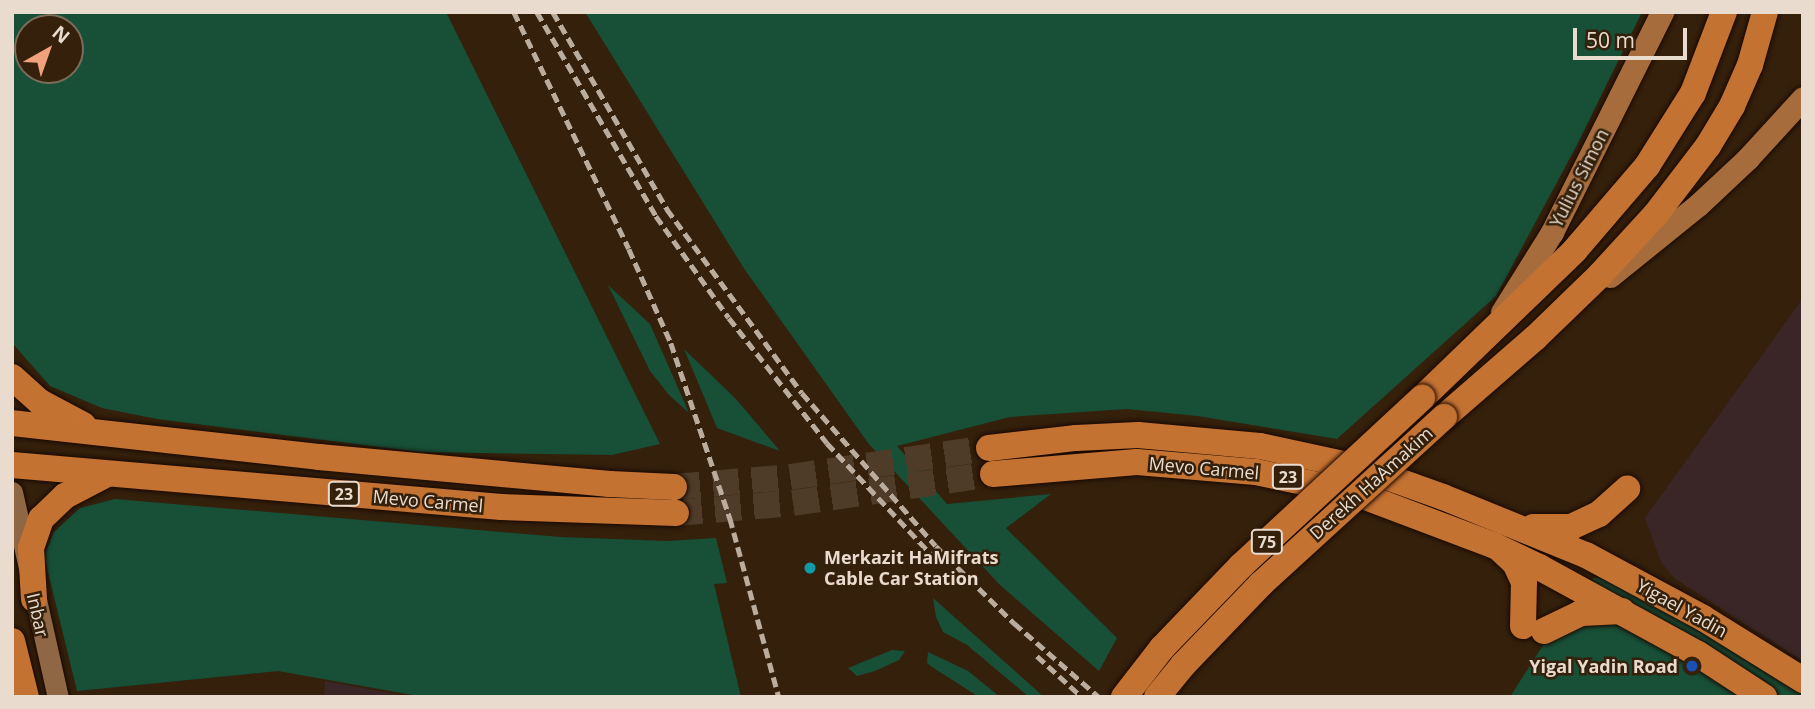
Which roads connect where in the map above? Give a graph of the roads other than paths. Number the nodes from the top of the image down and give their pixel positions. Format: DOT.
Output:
graph roads {
  1 [pos="1662,12"];
  2 [pos="1724,12"];
  3 [pos="1765,12"];
  4 [pos="1803,98"];
  5 [pos="1484,338"];
  6 [pos="1535,338"];
  7 [pos="12,377"];
  8 [pos="12,423"];
  9 [pos="104,434"];
  10 [pos="12,465"];
  11 [pos="110,472"];
  12 [pos="1627,489"];
  13 [pos="12,492"];
  14 [pos="1516,525"];
  15 [pos="1558,542"];
  16 [pos="1495,546"];
  17 [pos="1564,580"];
  18 [pos="34,599"];
  19 [pos="1622,611"];
  20 [pos="12,641"];
  21 [pos="1803,680"];
  22 [pos="26,697"];
  23 [pos="58,697"];
  24 [pos="1124,697"];
  25 [pos="1157,697"];
  26 [pos="1764,697"];
  1 -- 5 [label="main road, Yulius Simon"];
  2 -- 5 [label="highway, Derekh HaAmakim"];
  3 -- 6 [label="highway, Derekh HaAmakim"];
  4 -- 6 [label="main road"];
  5 -- 24 [label="highway, Derekh HaAmakim / 75, bridge"];
  6 -- 25 [label="highway, Derekh HaAmakim / 75, bridge"];
  7 -- 9 [label="highway"];
  8 -- 9 [label="highway, Mevo Carmel / 23"];
  9 -- 11 [label="highway, Mevo Carmel / 23"];
  10 -- 11 [label="highway, Mevo Carmel / 23"];
  11 -- 18 [label="highway"];
  12 -- 14 [label="highway"];
  13 -- 18 [label="street, Inbar"];
  14 -- 15 [label="highway, Mevo Carmel / 23"];
  14 -- 16 [label="highway, Mevo Carmel / 23"];
  15 -- 21 [label="highway, Yigael Yadin"];
  16 -- 17 [label="highway, Mevo Carmel / 23"];
  16 -- 19 [label="highway"];
  17 -- 19 [label="highway, Yigael Yadin"];
  18 -- 23 [label="street, Inbar"];
  19 -- 26 [label="highway, Yigael Yadin"];
  20 -- 22 [label="highway"];
}
